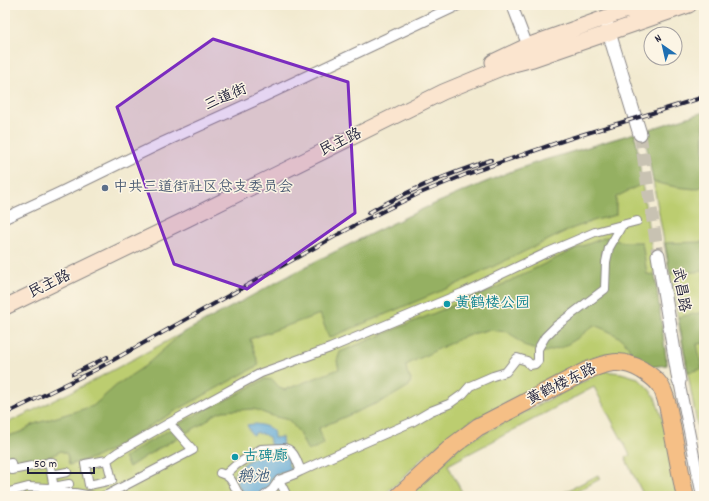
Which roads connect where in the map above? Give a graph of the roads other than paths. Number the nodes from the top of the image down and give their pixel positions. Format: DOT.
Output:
graph roads {
  1 [pos="458,5"];
  2 [pos="512,5"];
  3 [pos="654,5"];
  4 [pos="689,5"];
  5 [pos="633,7"];
  6 [pos="604,18"];
  7 [pos="610,33"];
  8 [pos="530,53"];
  9 [pos="640,134"];
  10 [pos="5,218"];
  11 [pos="637,221"];
  12 [pos="622,225"];
  13 [pos="658,255"];
  14 [pos="5,297"];
  15 [pos="5,308"];
  16 [pos="679,381"];
  17 [pos="168,423"];
  18 [pos="107,460"];
  19 [pos="5,464"];
  20 [pos="301,471"];
  21 [pos="52,475"];
  22 [pos="279,480"];
  23 [pos="54,487"];
  24 [pos="5,493"];
  25 [pos="286,494"];
  26 [pos="236,495"];
  27 [pos="92,496"];
  28 [pos="103,496"];
  29 [pos="264,496"];
  30 [pos="399,496"];
  31 [pos="685,496"];
  32 [pos="702,496"];
  1 -- 10 [label="street, 三道街"];
  2 -- 8 [label="street"];
  3 -- 5 [label="main road, 民主路"];
  4 -- 7 [label="main road, 民主路"];
  5 -- 6 [label="main road, 民主路"];
  6 -- 7 [label="street"];
  6 -- 8 [label="main road, 民主路"];
  7 -- 8 [label="main road, 民主路"];
  7 -- 9 [label="street"];
  8 -- 14 [label="main road, 民主路"];
  8 -- 15 [label="main road, 民主路"];
  11 -- 12 [label="street"];
  12 -- 17 [label="street"];
  12 -- 20 [label="street"];
  13 -- 16 [label="street, 武昌路"];
  16 -- 32 [label="street, 武昌路"];
  17 -- 18 [label="street"];
  17 -- 28 [label="street"];
  18 -- 18 [label="street"];
  19 -- 21 [label="street"];
  20 -- 22 [label="street"];
  20 -- 26 [label="street"];
  21 -- 23 [label="street"];
  21 -- 23 [label="street"];
  22 -- 25 [label="street"];
  22 -- 29 [label="street"];
  23 -- 24 [label="street"];
  23 -- 27 [label="street"];
  30 -- 31 [label="main road, 黄鹤楼东路"];
}
